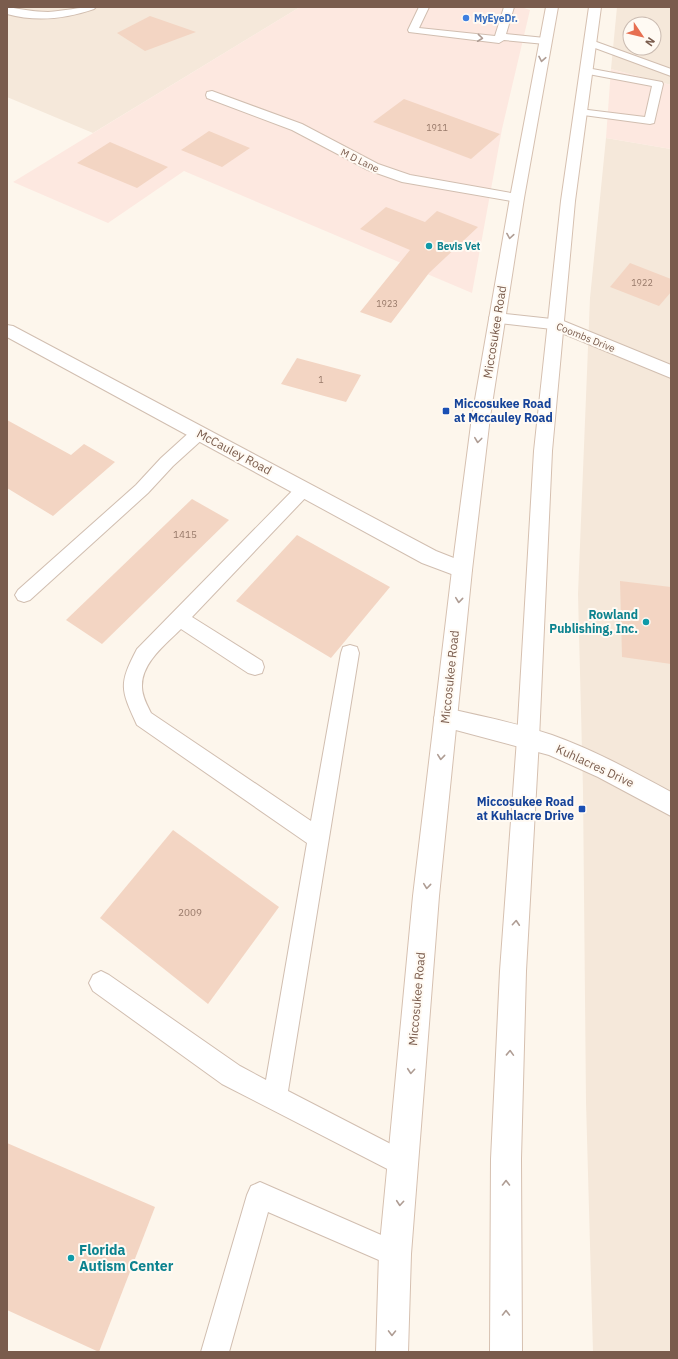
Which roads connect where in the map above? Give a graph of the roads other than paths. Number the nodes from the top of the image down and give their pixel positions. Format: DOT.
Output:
graph roads {
  1 [pos="90,7"];
  2 [pos="424,7"];
  3 [pos="509,7"];
  4 [pos="552,7"];
  5 [pos="595,7"];
  6 [pos="7,10"];
  7 [pos="500,36"];
  8 [pos="545,42"];
  9 [pos="592,43"];
  10 [pos="587,71"];
  11 [pos="671,73"];
  12 [pos="212,95"];
  13 [pos="580,112"];
  14 [pos="516,198"];
  15 [pos="497,318"];
  16 [pos="555,324"];
  17 [pos="7,330"];
  18 [pos="671,372"];
  19 [pos="198,433"];
  20 [pos="303,490"];
  21 [pos="462,570"];
  22 [pos="24,595"];
  23 [pos="180,618"];
  24 [pos="350,653"];
  25 [pos="256,667"];
  26 [pos="445,718"];
  27 [pos="528,739"];
  28 [pos="671,806"];
  29 [pos="319,839"];
  30 [pos="101,983"];
  31 [pos="275,1098"];
  32 [pos="403,1164"];
  33 [pos="395,1254"];
  34 [pos="216,1352"];
  35 [pos="392,1352"];
  36 [pos="506,1352"];
  1 -- 6 [label="street"];
  2 -- 7 [label="lane, one-way"];
  3 -- 7 [label="lane"];
  4 -- 8 [label="street, Miccosukee Road"];
  5 -- 9 [label="street"];
  7 -- 8 [label="lane"];
  8 -- 14 [label="street, Miccosukee Road, one-way"];
  9 -- 10 [label="street"];
  9 -- 11 [label="lane"];
  10 -- 13 [label="street"];
  10 -- 13 [label="lane"];
  12 -- 14 [label="street, M D Lane"];
  13 -- 16 [label="street"];
  14 -- 15 [label="street, Miccosukee Road, one-way"];
  15 -- 16 [label="street, Coombs Drive"];
  15 -- 21 [label="street, Miccosukee Road, one-way"];
  16 -- 18 [label="street, Coombs Drive"];
  16 -- 27 [label="street"];
  17 -- 19 [label="street, McCauley Road"];
  19 -- 20 [label="street, McCauley Road"];
  19 -- 22 [label="lane"];
  20 -- 21 [label="street, McCauley Road"];
  20 -- 23 [label="lane"];
  21 -- 26 [label="street, Miccosukee Road, one-way"];
  23 -- 25 [label="lane"];
  23 -- 29 [label="lane"];
  24 -- 29 [label="lane"];
  26 -- 27 [label="street, Kuhlacres Drive"];
  26 -- 32 [label="street, Miccosukee Road, one-way"];
  27 -- 28 [label="street, Kuhlacres Drive"];
  36 -- 27 [label="street, one-way"];
  29 -- 31 [label="lane"];
  30 -- 31 [label="lane"];
  31 -- 32 [label="lane"];
  32 -- 33 [label="street, Miccosukee Road, one-way"];
  33 -- 34 [label="lane"];
  33 -- 35 [label="street, Miccosukee Road, one-way"];
}
